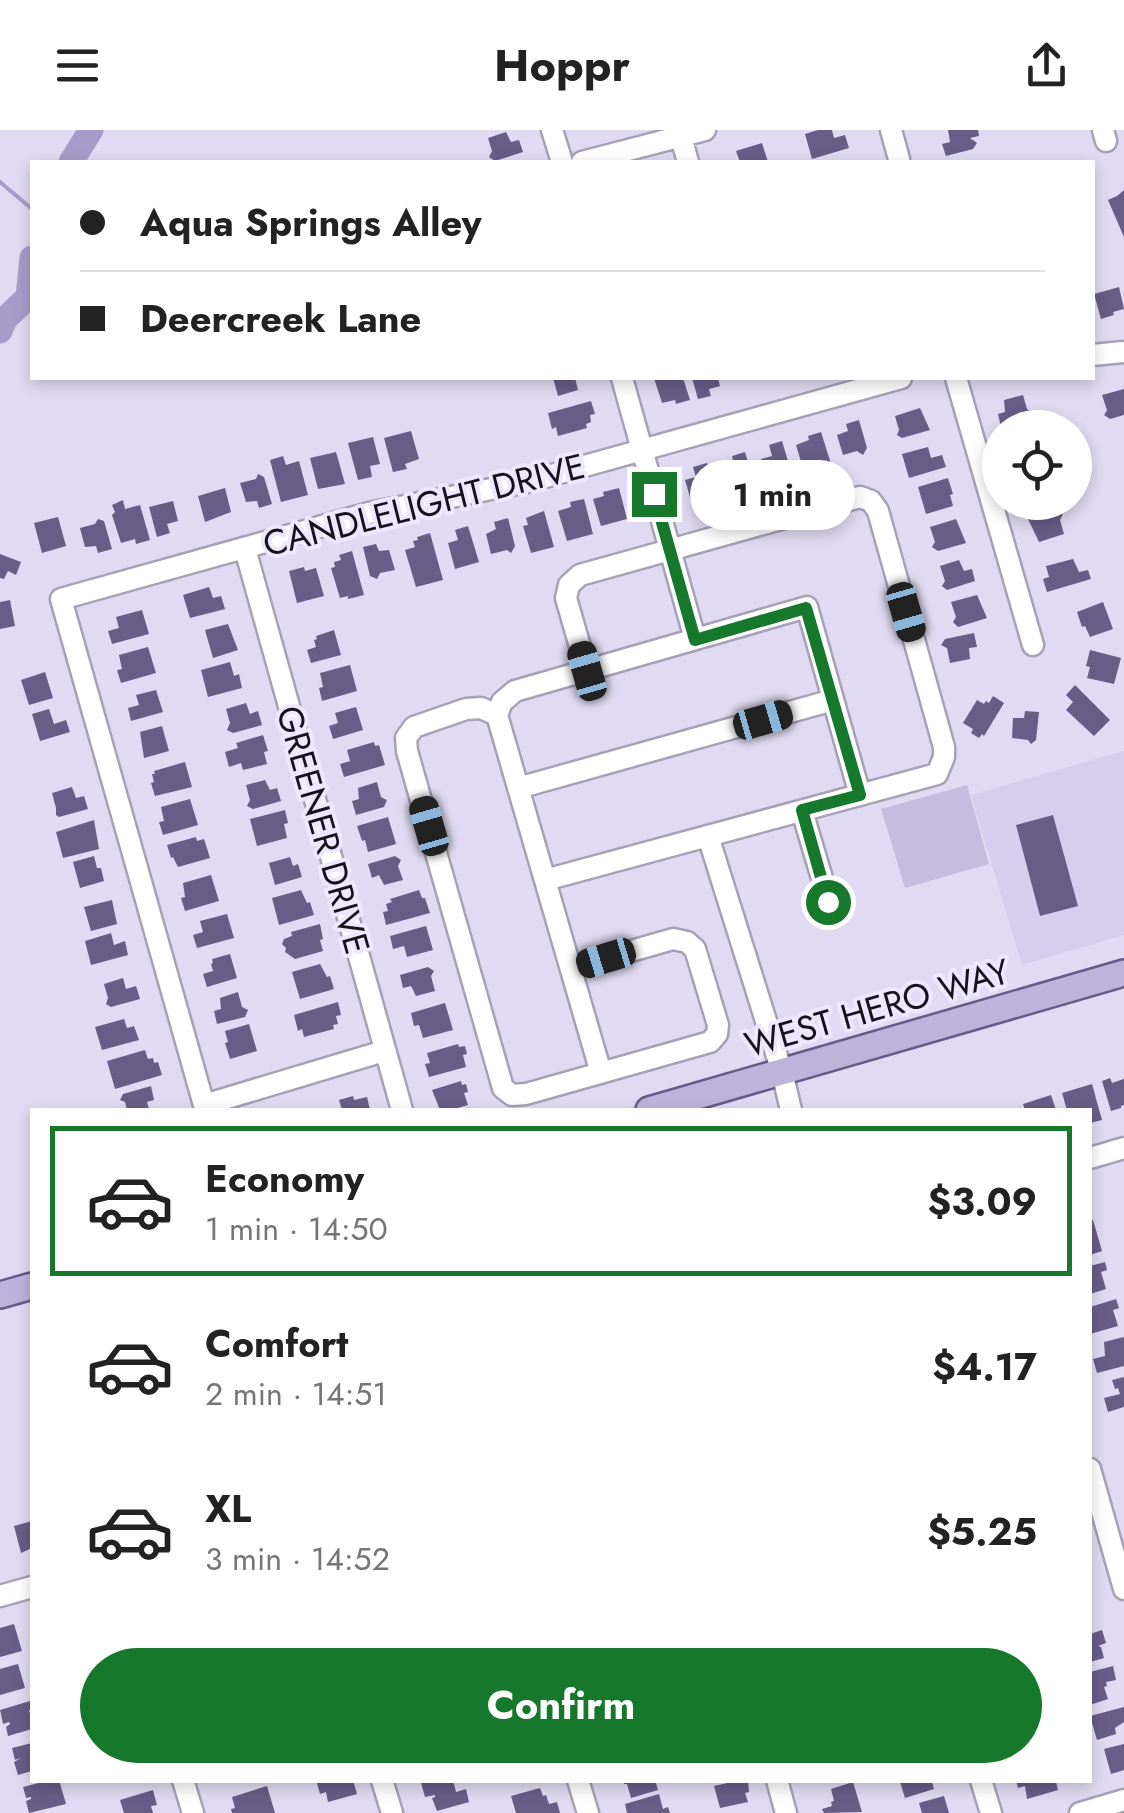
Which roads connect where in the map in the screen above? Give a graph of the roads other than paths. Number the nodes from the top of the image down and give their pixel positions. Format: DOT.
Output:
graph roads {
  1 [pos="552,130"];
  2 [pos="705,130"];
  3 [pos="891,130"];
  4 [pos="681,137"];
  5 [pos="899,159"];
  6 [pos="561,160"];
  7 [pos="590,160"];
  8 [pos="687,160"];
  9 [pos="1124,352"];
  10 [pos="1095,355"];
  11 [pos="623,380"];
  12 [pos="894,380"];
  13 [pos="957,380"];
  14 [pos="642,450"];
  15 [pos="245,549"];
  16 [pos="670,550"];
  17 [pos="695,640"];
  18 [pos="1034,645"];
  19 [pos="587,671"];
  20 [pos="833,700"];
  21 [pos="496,716"];
  22 [pos="518,788"];
  23 [pos="860,795"];
  24 [pos="802,810"];
  25 [pos="708,836"];
  26 [pos="545,880"];
  27 [pos="828,902"];
  28 [pos="572,968"];
  29 [pos="1124,973"];
  30 [pos="384,1051"];
  31 [pos="782,1072"];
  32 [pos="601,1073"];
  33 [pos="401,1108"];
  34 [pos="656,1108"];
  35 [pos="791,1108"];
  36 [pos="1124,1148"];
  37 [pos="1092,1157"];
  38 [pos="30,1287"];
  39 [pos="0,1295"];
  40 [pos="1092,1476"];
  41 [pos="30,1588"];
  42 [pos="1124,1589"];
  43 [pos="0,1596"];
  44 [pos="184,1783"];
  45 [pos="383,1783"];
  46 [pos="579,1783"];
  47 [pos="778,1783"];
  48 [pos="983,1783"];
  49 [pos="1124,1800"];
  50 [pos="192,1813"];
  51 [pos="392,1813"];
  52 [pos="588,1813"];
  53 [pos="786,1813"];
  54 [pos="991,1813"];
  55 [pos="1080,1813"];
  1 -- 6 [label="street"];
  2 -- 4 [label="street"];
  3 -- 5 [label="street"];
  4 -- 7 [label="street"];
  4 -- 8 [label="street"];
  9 -- 10 [label="street"];
  11 -- 14 [label="street"];
  12 -- 14 [label="street, CANDLELIGHT DRIVE"];
  13 -- 18 [label="street"];
  14 -- 15 [label="street, CANDLELIGHT DRIVE"];
  14 -- 16 [label="street"];
  15 -- 30 [label="street, GREENER DRIVE"];
  15 -- 30 [label="street, CANDLELIGHT DRIVE"];
  16 -- 17 [label="street"];
  16 -- 19 [label="street"];
  16 -- 23 [label="street"];
  17 -- 19 [label="street"];
  17 -- 20 [label="street"];
  19 -- 21 [label="street"];
  20 -- 22 [label="street"];
  20 -- 23 [label="street"];
  21 -- 22 [label="street"];
  21 -- 32 [label="street"];
  22 -- 26 [label="street"];
  23 -- 24 [label="street"];
  24 -- 25 [label="street"];
  24 -- 27 [label="street"];
  25 -- 26 [label="street"];
  25 -- 31 [label="street"];
  26 -- 28 [label="street"];
  28 -- 32 [label="street"];
  28 -- 32 [label="street"];
  29 -- 31 [label="main road, WEST HERO WAY"];
  30 -- 33 [label="street, GREENER DRIVE"];
  31 -- 34 [label="main road, WEST HERO WAY"];
  31 -- 35 [label="street"];
  36 -- 37 [label="street"];
  38 -- 39 [label="main road"];
  40 -- 42 [label="street"];
  41 -- 43 [label="street"];
  44 -- 50 [label="street"];
  45 -- 51 [label="street"];
  46 -- 52 [label="street"];
  47 -- 53 [label="street"];
  48 -- 54 [label="street"];
  49 -- 55 [label="street"];
}
